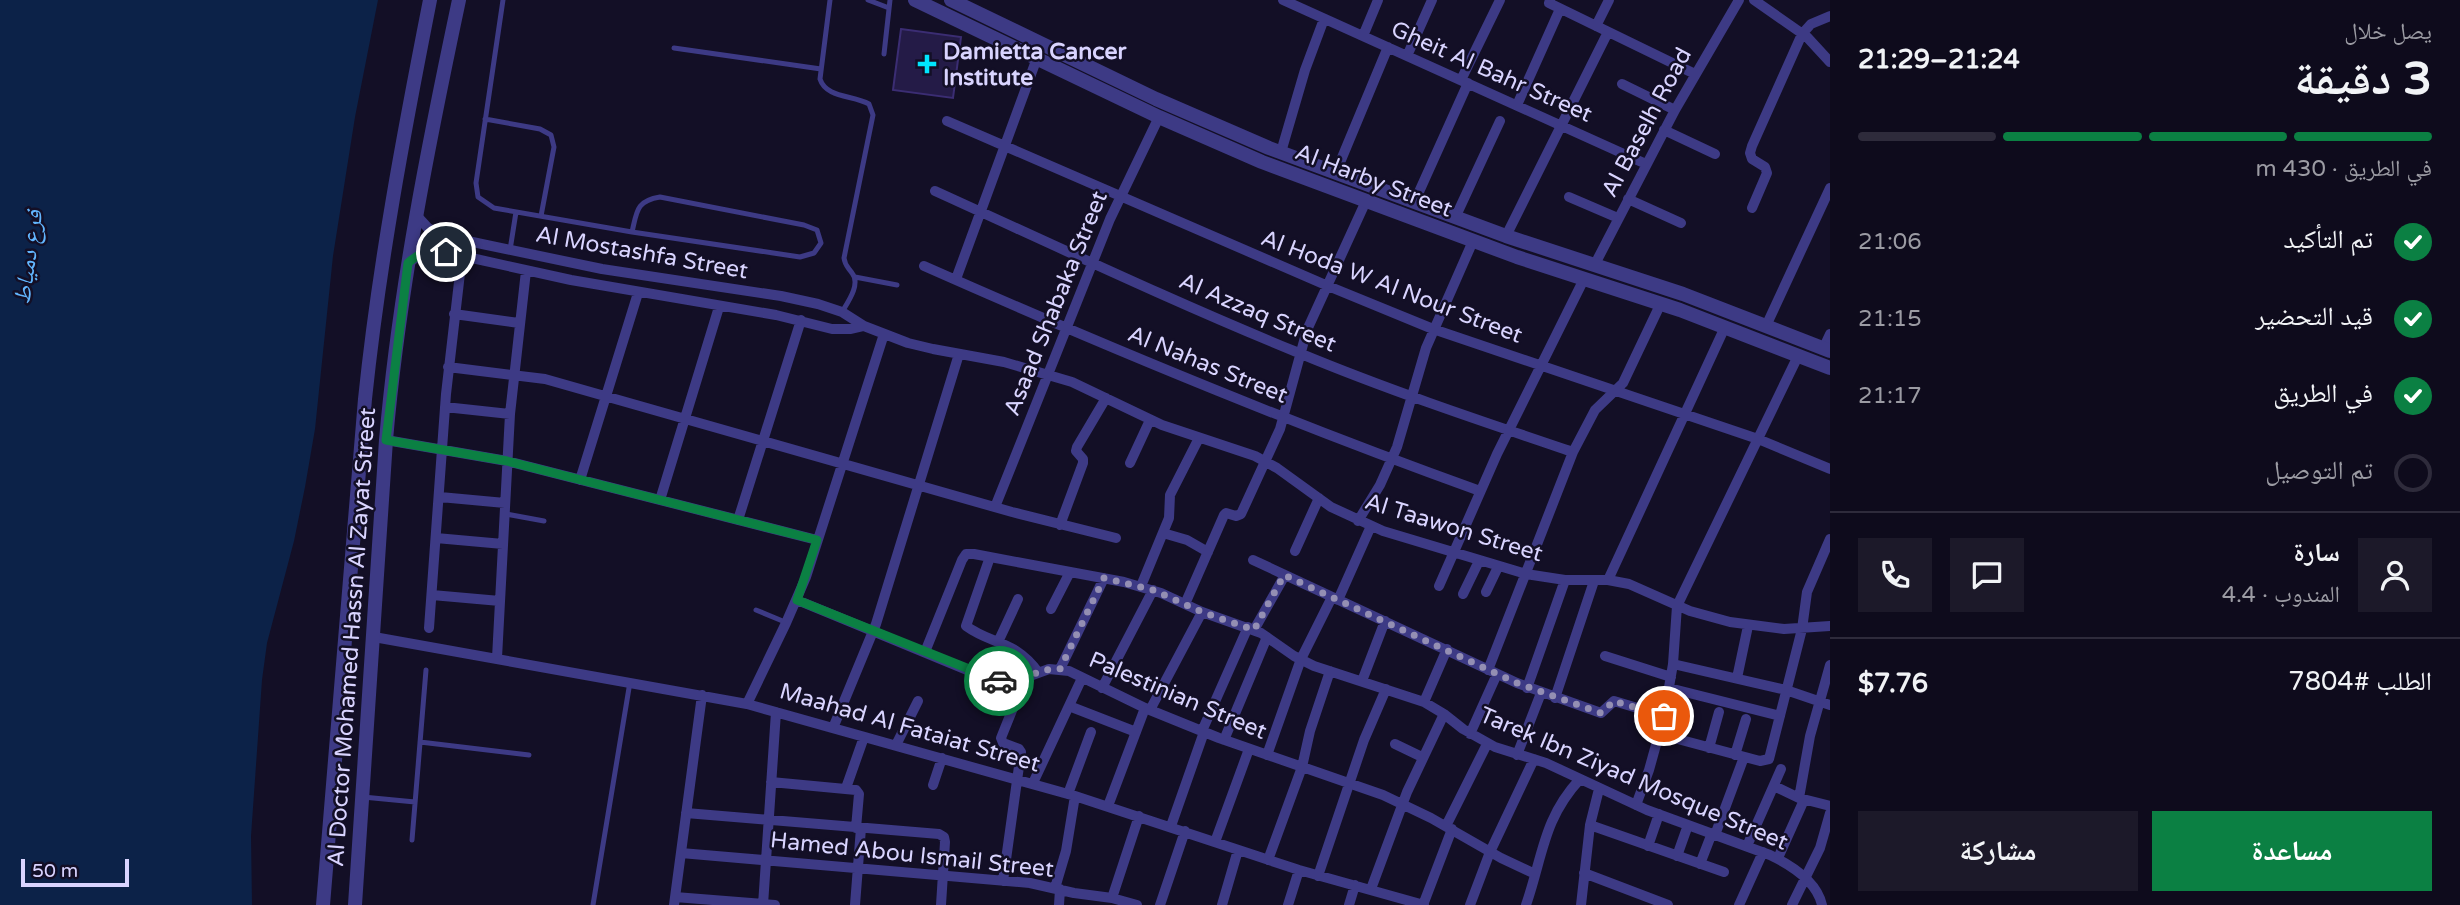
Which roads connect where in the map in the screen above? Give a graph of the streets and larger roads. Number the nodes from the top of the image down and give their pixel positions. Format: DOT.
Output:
graph roads {
  1 [pos="430,0"];
  2 [pos="459,0"];
  3 [pos="915,0"];
  4 [pos="951,0"];
  5 [pos="1283,0"];
  6 [pos="1378,0"];
  7 [pos="1432,0"];
  8 [pos="1500,0"];
  9 [pos="1609,0"];
  10 [pos="1740,0"];
  11 [pos="1754,0"];
  12 [pos="1549,1"];
  13 [pos="1560,9"];
  14 [pos="1324,19"];
  15 [pos="1828,21"];
  16 [pos="1595,26"];
  17 [pos="1608,32"];
  18 [pos="1802,34"];
  19 [pos="1363,36"];
  20 [pos="1388,47"];
  21 [pos="1407,56"];
  22 [pos="1037,58"];
  23 [pos="1830,62"];
  24 [pos="1695,74"];
  25 [pos="1465,82"];
  26 [pos="1622,84"];
  27 [pos="1517,105"];
  28 [pos="1675,110"];
  29 [pos="1159,117"];
  30 [pos="947,121"];
  31 [pos="1500,121"];
  32 [pos="1561,125"];
  33 [pos="1664,131"];
  34 [pos="1004,146"];
  35 [pos="1281,152"];
  36 [pos="1715,154"];
  37 [pos="1646,164"];
  38 [pos="1336,173"];
  39 [pos="1830,188"];
  40 [pos="935,191"];
  41 [pos="1120,196"];
  42 [pos="1569,197"];
  43 [pos="1400,198"];
  44 [pos="1628,200"];
  45 [pos="1366,201"];
  46 [pos="1414,203"];
  47 [pos="1752,208"];
  48 [pos="980,212"];
  49 [pos="1394,212"];
  50 [pos="416,215"];
  51 [pos="1455,218"];
  52 [pos="1618,218"];
  53 [pos="1681,223"];
  54 [pos="1506,236"];
  55 [pos="1473,241"];
  56 [pos="510,250"];
  57 [pos="462,256"];
  58 [pos="408,263"];
  59 [pos="1092,264"];
  60 [pos="924,266"];
  61 [pos="1594,266"];
  62 [pos="508,267"];
  63 [pos="526,271"];
  64 [pos="956,279"];
  65 [pos="1584,279"];
  66 [pos="1328,286"];
  67 [pos="638,293"];
  68 [pos="1705,302"];
  69 [pos="1661,303"];
  70 [pos="719,307"];
  71 [pos="454,314"];
  72 [pos="1699,317"];
  73 [pos="801,320"];
  74 [pos="519,323"];
  75 [pos="864,326"];
  76 [pos="1766,326"];
  77 [pos="1725,327"];
  78 [pos="1067,329"];
  79 [pos="1433,329"];
  80 [pos="884,334"];
  81 [pos="1830,334"];
  82 [pos="1827,350"];
  83 [pos="959,354"];
  84 [pos="1300,354"];
  85 [pos="1798,356"];
  86 [pos="1541,366"];
  87 [pos="448,367"];
  88 [pos="1830,368"];
  89 [pos="513,374"];
  90 [pos="1049,374"];
  91 [pos="1615,391"];
  92 [pos="606,396"];
  93 [pos="1413,397"];
  94 [pos="1107,398"];
  95 [pos="445,408"];
  96 [pos="510,414"];
  97 [pos="1685,414"];
  98 [pos="1284,418"];
  99 [pos="685,419"];
  100 [pos="1150,420"];
  101 [pos="1509,430"];
  102 [pos="1199,438"];
  103 [pos="1758,439"];
  104 [pos="386,440"];
  105 [pos="763,441"];
  106 [pos="443,449"];
  107 [pos="1573,452"];
  108 [pos="1392,460"];
  109 [pos="507,461"];
  110 [pos="1266,461"];
  111 [pos="842,463"];
  112 [pos="1130,463"];
  113 [pos="1830,469"];
  114 [pos="580,480"];
  115 [pos="919,485"];
  116 [pos="1480,491"];
  117 [pos="440,496"];
  118 [pos="1319,498"];
  119 [pos="660,500"];
  120 [pos="995,507"];
  121 [pos="505,508"];
  122 [pos="738,520"];
  123 [pos="1358,521"];
  124 [pos="1060,524"];
  125 [pos="1371,526"];
  126 [pos="1163,533"];
  127 [pos="436,538"];
  128 [pos="1116,538"];
  129 [pos="1830,539"];
  130 [pos="817,540"];
  131 [pos="503,544"];
  132 [pos="1295,551"];
  133 [pos="1208,552"];
  134 [pos="1454,552"];
  135 [pos="990,557"];
  136 [pos="1253,560"];
  137 [pos="1479,561"];
  138 [pos="1498,567"];
  139 [pos="1070,572"];
  140 [pos="1525,574"];
  141 [pos="1284,575"];
  142 [pos="1104,578"];
  143 [pos="1565,580"];
  144 [pos="1608,580"];
  145 [pos="1594,581"];
  146 [pos="1141,586"];
  147 [pos="1439,586"];
  148 [pos="1153,590"];
  149 [pos="1486,592"];
  150 [pos="1463,594"];
  151 [pos="432,595"];
  152 [pos="1335,598"];
  153 [pos="1018,599"];
  154 [pos="797,600"];
  155 [pos="500,601"];
  156 [pos="1185,604"];
  157 [pos="1677,606"];
  158 [pos="1051,609"];
  159 [pos="1202,612"];
  160 [pos="1385,621"];
  161 [pos="1748,626"];
  162 [pos="1830,626"];
  163 [pos="429,628"];
  164 [pos="1251,629"];
  165 [pos="1802,629"];
  166 [pos="873,631"];
  167 [pos="374,637"];
  168 [pos="1267,637"];
  169 [pos="999,640"];
  170 [pos="1447,649"];
  171 [pos="925,652"];
  172 [pos="1605,656"];
  173 [pos="497,658"];
  174 [pos="1301,660"];
  175 [pos="1673,664"];
  176 [pos="1830,665"];
  177 [pos="1060,669"];
  178 [pos="1329,671"];
  179 [pos="1038,672"];
  180 [pos="1493,672"];
  181 [pos="1025,678"];
  182 [pos="1082,678"];
  183 [pos="1737,678"];
  184 [pos="1362,681"];
  185 [pos="1670,682"];
  186 [pos="1101,688"];
  187 [pos="1527,688"];
  188 [pos="1386,689"];
  189 [pos="1786,690"];
  190 [pos="1541,693"];
  191 [pos="702,695"];
  192 [pos="1555,698"];
  193 [pos="918,701"];
  194 [pos="1424,702"];
  195 [pos="1826,703"];
  196 [pos="747,704"];
  197 [pos="1069,706"];
  198 [pos="1148,709"];
  199 [pos="776,712"];
  200 [pos="1719,712"];
  201 [pos="1444,714"];
  202 [pos="1664,716"];
  203 [pos="1780,716"];
  204 [pos="1746,719"];
  205 [pos="833,728"];
  206 [pos="1091,732"];
  207 [pos="1136,732"];
  208 [pos="1203,732"];
  209 [pos="1470,734"];
  210 [pos="1660,734"];
  211 [pos="864,737"];
  212 [pos="1224,740"];
  213 [pos="1395,744"];
  214 [pos="1487,744"];
  215 [pos="896,745"];
  216 [pos="1709,748"];
  217 [pos="1249,749"];
  218 [pos="1267,755"];
  219 [pos="1517,755"];
  220 [pos="1739,756"];
  221 [pos="1422,757"];
  222 [pos="942,758"];
  223 [pos="1534,759"];
  224 [pos="1302,767"];
  225 [pos="1781,769"];
  226 [pos="1017,779"];
  227 [pos="1580,779"];
  228 [pos="771,782"];
  229 [pos="1033,783"];
  230 [pos="1351,783"];
  231 [pos="933,785"];
  232 [pos="1773,786"];
  233 [pos="846,788"];
  234 [pos="1599,789"];
  235 [pos="1072,795"];
  236 [pos="1802,799"];
  237 [pos="1402,804"];
  238 [pos="1636,805"];
  239 [pos="1108,806"];
  240 [pos="1830,806"];
  241 [pos="686,813"];
  242 [pos="1830,813"];
  243 [pos="1660,814"];
  244 [pos="1139,816"];
  245 [pos="769,821"];
  246 [pos="1590,825"];
  247 [pos="1688,825"];
  248 [pos="1171,826"];
  249 [pos="859,828"];
  250 [pos="1449,828"];
  251 [pos="1185,831"];
  252 [pos="1713,834"];
  253 [pos="1215,842"];
  254 [pos="1648,846"];
  255 [pos="1747,846"];
  256 [pos="1238,850"];
  257 [pos="1490,852"];
  258 [pos="1763,852"];
  259 [pos="681,853"];
  260 [pos="1677,856"];
  261 [pos="1778,858"];
  262 [pos="766,860"];
  263 [pos="1268,860"];
  264 [pos="1700,864"];
  265 [pos="858,868"];
  266 [pos="1299,870"];
  267 [pos="1724,872"];
  268 [pos="1584,873"];
  269 [pos="1535,874"];
  270 [pos="943,876"];
  271 [pos="1318,876"];
  272 [pos="1805,878"];
  273 [pos="1003,881"];
  274 [pos="1355,885"];
  275 [pos="1057,889"];
  276 [pos="1371,889"];
  277 [pos="1830,892"];
  278 [pos="1112,898"];
  279 [pos="675,901"];
  280 [pos="1822,903"];
  281 [pos="763,904"];
  282 [pos="323,905"];
  283 [pos="355,905"];
  284 [pos="775,905"];
  285 [pos="855,905"];
  286 [pos="941,905"];
  287 [pos="1059,905"];
  288 [pos="1137,905"];
  289 [pos="1160,905"];
  290 [pos="1222,905"];
  291 [pos="1288,905"];
  292 [pos="1349,905"];
  293 [pos="1422,905"];
  294 [pos="1470,905"];
  295 [pos="1526,905"];
  296 [pos="1581,905"];
  297 [pos="1668,905"];
  298 [pos="1739,905"];
  299 [pos="1792,905"];
  1 -- 282 [label="street, Al Doctor Mohamed Hassn Al Zayat Street"];
  2 -- 50 [label="street, Al Doctor Mohamed Hassn Al Zayat Street"];
  3 -- 22 [label="street, Al Harby Street"];
  4 -- 35 [label="street, Al Harby Street"];
  5 -- 14 [label="street, Gheit Al Bahr Street"];
  6 -- 19 [label="street"];
  7 -- 21 [label="street"];
  8 -- 25 [label="street"];
  9 -- 16 [label="street"];
  10 -- 24 [label="street, Al Baselh Road"];
  11 -- 18 [label="street"];
  12 -- 13 [label="street"];
  13 -- 16 [label="street"];
  13 -- 27 [label="street"];
  14 -- 19 [label="street, Gheit Al Bahr Street"];
  14 -- 35 [label="street"];
  15 -- 18 [label="street"];
  16 -- 17 [label="street"];
  17 -- 24 [label="street"];
  17 -- 32 [label="street"];
  18 -- 23 [label="street"];
  18 -- 47 [label="street"];
  19 -- 20 [label="street, Gheit Al Bahr Street"];
  20 -- 21 [label="street, Gheit Al Bahr Street"];
  20 -- 38 [label="street"];
  21 -- 25 [label="street, Gheit Al Bahr Street"];
  22 -- 29 [label="street, Al Harby Street"];
  22 -- 34 [label="street"];
  24 -- 28 [label="street, Al Baselh Road"];
  25 -- 27 [label="street, Gheit Al Bahr Street"];
  25 -- 46 [label="street"];
  26 -- 28 [label="street"];
  27 -- 32 [label="street, Gheit Al Bahr Street"];
  28 -- 33 [label="street, Al Baselh Road"];
  29 -- 41 [label="street, Asaad Shabaka Street"];
  29 -- 45 [label="street, Al Harby Street"];
  30 -- 34 [label="street, Al Hoda W Al Nour Street"];
  31 -- 51 [label="street"];
  32 -- 37 [label="street, Gheit Al Bahr Street"];
  32 -- 54 [label="street"];
  33 -- 36 [label="street"];
  33 -- 37 [label="street, Al Baselh Road"];
  34 -- 41 [label="street, Al Hoda W Al Nour Street"];
  34 -- 48 [label="street"];
  35 -- 38 [label="street, Al Harby Street"];
  37 -- 44 [label="street, Al Baselh Road"];
  38 -- 43 [label="street, Al Harby Street"];
  39 -- 76 [label="street"];
  40 -- 48 [label="street, Al Azzaq Street"];
  41 -- 59 [label="street, Asaad Shabaka Street"];
  41 -- 66 [label="street, Al Hoda W Al Nour Street"];
  42 -- 52 [label="street"];
  43 -- 46 [label="street, Al Harby Street"];
  43 -- 49 [label="street"];
  44 -- 52 [label="street, Al Baselh Road"];
  44 -- 53 [label="street"];
  45 -- 49 [label="street, Al Harby Street"];
  45 -- 66 [label="street"];
  46 -- 51 [label="street, Al Harby Street"];
  48 -- 59 [label="street, Al Azzaq Street"];
  48 -- 64 [label="street"];
  49 -- 55 [label="street, Al Harby Street"];
  50 -- 56 [label="street, Al Mostashfa Street"];
  50 -- 58 [label="street, Al Doctor Mohamed Hassn Al Zayat Street"];
  51 -- 54 [label="street, Al Harby Street"];
  52 -- 61 [label="street, Al Baselh Road"];
  54 -- 61 [label="street, Al Harby Street"];
  55 -- 65 [label="street, Al Harby Street"];
  55 -- 79 [label="street"];
  56 -- 62 [label="street"];
  56 -- 75 [label="street, Al Mostashfa Street"];
  57 -- 58 [label="street, Al Mostashfa Street"];
  57 -- 62 [label="street, Al Mostashfa Street"];
  57 -- 71 [label="street"];
  58 -- 104 [label="street, Al Doctor Mohamed Hassn Al Zayat Street"];
  59 -- 78 [label="street, Asaad Shabaka Street"];
  59 -- 84 [label="street, Al Azzaq Street"];
  60 -- 64 [label="street, Al Nahas Street"];
  61 -- 68 [label="street, Al Harby Street"];
  62 -- 63 [label="street, Al Mostashfa Street"];
  63 -- 67 [label="street, Al Mostashfa Street"];
  63 -- 74 [label="street"];
  64 -- 78 [label="street, Al Nahas Street"];
  65 -- 69 [label="street, Al Harby Street"];
  65 -- 86 [label="street"];
  66 -- 79 [label="street, Al Hoda W Al Nour Street"];
  66 -- 84 [label="street"];
  67 -- 70 [label="street, Al Mostashfa Street"];
  67 -- 92 [label="street"];
  68 -- 72 [label="street"];
  68 -- 76 [label="street, Al Harby Street"];
  69 -- 72 [label="street, Al Harby Street"];
  69 -- 91 [label="street"];
  70 -- 73 [label="street, Al Mostashfa Street"];
  70 -- 99 [label="street"];
  71 -- 74 [label="street"];
  71 -- 87 [label="street"];
  72 -- 77 [label="street, Al Harby Street"];
  73 -- 75 [label="street, Al Mostashfa Street"];
  73 -- 105 [label="street"];
  74 -- 89 [label="street"];
  75 -- 80 [label="street, Al Mostashfa Street"];
  76 -- 82 [label="street, Al Harby Street"];
  77 -- 85 [label="street, Al Harby Street"];
  77 -- 97 [label="street"];
  78 -- 90 [label="street, Asaad Shabaka Street"];
  78 -- 98 [label="street, Al Nahas Street"];
  79 -- 86 [label="street, Al Hoda W Al Nour Street"];
  79 -- 93 [label="street"];
  80 -- 83 [label="street, Al Mostashfa Street"];
  80 -- 111 [label="street"];
  81 -- 82 [label="street"];
  83 -- 90 [label="street, Al Mostashfa Street"];
  83 -- 115 [label="street"];
  84 -- 93 [label="street, Al Azzaq Street"];
  84 -- 98 [label="street"];
  85 -- 88 [label="street, Al Harby Street"];
  85 -- 103 [label="street"];
  86 -- 91 [label="street, Al Hoda W Al Nour Street"];
  86 -- 101 [label="street"];
  87 -- 89 [label="street"];
  87 -- 95 [label="street"];
  89 -- 92 [label="street"];
  89 -- 96 [label="street"];
  90 -- 94 [label="street, Al Taawon Street"];
  90 -- 120 [label="street, Asaad Shabaka Street"];
  91 -- 97 [label="street, Al Hoda W Al Nour Street"];
  91 -- 107 [label="street"];
  92 -- 99 [label="street"];
  92 -- 114 [label="street"];
  93 -- 101 [label="street, Al Azzaq Street"];
  93 -- 108 [label="street"];
  94 -- 100 [label="street, Al Taawon Street"];
  94 -- 124 [label="street"];
  95 -- 96 [label="street"];
  95 -- 106 [label="street"];
  96 -- 109 [label="street"];
  97 -- 103 [label="street, Al Hoda W Al Nour Street"];
  97 -- 144 [label="street"];
  98 -- 108 [label="street, Al Nahas Street"];
  98 -- 110 [label="street"];
  99 -- 105 [label="street"];
  99 -- 119 [label="street"];
  100 -- 102 [label="street, Al Taawon Street"];
  100 -- 112 [label="street"];
  101 -- 107 [label="street, Al Azzaq Street"];
  101 -- 116 [label="street"];
  102 -- 110 [label="street, Al Taawon Street"];
  102 -- 126 [label="street"];
  103 -- 113 [label="street, Al Hoda W Al Nour Street"];
  103 -- 157 [label="street"];
  104 -- 106 [label="street"];
  104 -- 167 [label="street, Al Doctor Mohamed Hassn Al Zayat Street"];
  105 -- 111 [label="street"];
  105 -- 122 [label="street"];
  106 -- 109 [label="street"];
  106 -- 117 [label="street"];
  107 -- 140 [label="street"];
  108 -- 116 [label="street, Al Nahas Street"];
  108 -- 123 [label="street"];
  109 -- 114 [label="street"];
  109 -- 121 [label="street"];
  110 -- 118 [label="street, Al Taawon Street"];
  110 -- 133 [label="street"];
  111 -- 115 [label="street"];
  111 -- 130 [label="street"];
  114 -- 119 [label="street"];
  115 -- 120 [label="street"];
  115 -- 166 [label="street"];
  116 -- 134 [label="street"];
  117 -- 121 [label="street"];
  117 -- 127 [label="street"];
  118 -- 123 [label="street, Al Taawon Street"];
  118 -- 132 [label="street"];
  119 -- 122 [label="street"];
  120 -- 124 [label="street"];
  121 -- 131 [label="street"];
  122 -- 130 [label="street"];
  123 -- 125 [label="street, Al Taawon Street"];
  124 -- 128 [label="street"];
  125 -- 134 [label="street, Al Taawon Street"];
  125 -- 152 [label="street"];
  126 -- 133 [label="street"];
  126 -- 146 [label="street"];
  127 -- 131 [label="street"];
  127 -- 151 [label="street"];
  129 -- 165 [label="street"];
  130 -- 154 [label="street"];
  131 -- 155 [label="street"];
  133 -- 156 [label="street"];
  134 -- 137 [label="street, Al Taawon Street"];
  134 -- 147 [label="street"];
  135 -- 139 [label="street, Tarek Ibn Ziyad Mosque Street"];
  135 -- 169 [label="street"];
  135 -- 171 [label="street, Tarek Ibn Ziyad Mosque Street"];
  136 -- 141 [label="street"];
  137 -- 138 [label="street, Al Taawon Street"];
  137 -- 150 [label="street"];
  138 -- 140 [label="street, Al Taawon Street"];
  138 -- 149 [label="street"];
  139 -- 142 [label="street, Tarek Ibn Ziyad Mosque Street"];
  139 -- 158 [label="street"];
  140 -- 143 [label="street, Al Taawon Street"];
  140 -- 180 [label="street"];
  141 -- 152 [label="street"];
  141 -- 164 [label="street"];
  142 -- 146 [label="street, Tarek Ibn Ziyad Mosque Street"];
  142 -- 177 [label="street"];
  143 -- 145 [label="street, Al Taawon Street"];
  143 -- 187 [label="street"];
  144 -- 145 [label="street, Al Taawon Street"];
  144 -- 157 [label="street, Al Taawon Street"];
  145 -- 192 [label="street"];
  146 -- 148 [label="street, Tarek Ibn Ziyad Mosque Street"];
  148 -- 156 [label="street, Tarek Ibn Ziyad Mosque Street"];
  148 -- 186 [label="street"];
  151 -- 155 [label="street"];
  151 -- 163 [label="street"];
  152 -- 160 [label="street"];
  152 -- 174 [label="street"];
  153 -- 169 [label="street"];
  154 -- 166 [label="street, Palestinian Street"];
  154 -- 196 [label="street"];
  155 -- 173 [label="street"];
  156 -- 159 [label="street, Tarek Ibn Ziyad Mosque Street"];
  157 -- 161 [label="street, Al Taawon Street"];
  157 -- 175 [label="street"];
  159 -- 164 [label="street, Tarek Ibn Ziyad Mosque Street"];
  159 -- 198 [label="street"];
  160 -- 170 [label="street"];
  160 -- 184 [label="street"];
  161 -- 165 [label="street, Al Taawon Street"];
  161 -- 183 [label="street"];
  162 -- 165 [label="street, Al Taawon Street"];
  164 -- 168 [label="street, Tarek Ibn Ziyad Mosque Street"];
  164 -- 208 [label="street"];
  165 -- 189 [label="street"];
  166 -- 171 [label="street, Palestinian Street"];
  166 -- 205 [label="street"];
  167 -- 173 [label="street, Maahad Al Fataiat Street"];
  167 -- 283 [label="street, Al Doctor Mohamed Hassn Al Zayat Street"];
  168 -- 174 [label="street, Tarek Ibn Ziyad Mosque Street"];
  168 -- 212 [label="street"];
  169 -- 179 [label="street"];
  170 -- 180 [label="street"];
  170 -- 194 [label="street"];
  171 -- 181 [label="street, Palestinian Street"];
  172 -- 185 [label="street"];
  173 -- 191 [label="street, Maahad Al Fataiat Street"];
  174 -- 178 [label="street, Tarek Ibn Ziyad Mosque Street"];
  174 -- 218 [label="street"];
  175 -- 183 [label="street"];
  175 -- 185 [label="street"];
  176 -- 195 [label="street"];
  177 -- 179 [label="street, Palestinian Street"];
  177 -- 182 [label="street, Palestinian Street"];
  178 -- 184 [label="street, Tarek Ibn Ziyad Mosque Street"];
  178 -- 224 [label="street"];
  179 -- 181 [label="street, Palestinian Street"];
  180 -- 187 [label="street"];
  180 -- 209 [label="street"];
  181 -- 226 [label="street"];
  182 -- 186 [label="street, Palestinian Street"];
  182 -- 197 [label="street"];
  183 -- 189 [label="street"];
  184 -- 188 [label="street, Tarek Ibn Ziyad Mosque Street"];
  185 -- 202 [label="street"];
  185 -- 203 [label="street"];
  186 -- 198 [label="street, Palestinian Street"];
  187 -- 190 [label="street"];
  188 -- 194 [label="street, Tarek Ibn Ziyad Mosque Street"];
  188 -- 230 [label="street"];
  189 -- 195 [label="street"];
  189 -- 203 [label="street"];
  190 -- 192 [label="street"];
  190 -- 219 [label="street"];
  191 -- 196 [label="street, Maahad Al Fataiat Street"];
  191 -- 241 [label="street"];
  192 -- 202 [label="street"];
  193 -- 215 [label="street"];
  194 -- 201 [label="street, Tarek Ibn Ziyad Mosque Street"];
  195 -- 236 [label="street"];
  196 -- 199 [label="street, Maahad Al Fataiat Street"];
  197 -- 207 [label="street"];
  197 -- 229 [label="street"];
  198 -- 207 [label="street"];
  198 -- 208 [label="street, Palestinian Street"];
  199 -- 205 [label="street, Maahad Al Fataiat Street"];
  199 -- 228 [label="street"];
  200 -- 216 [label="street"];
  201 -- 209 [label="street, Tarek Ibn Ziyad Mosque Street"];
  201 -- 221 [label="street"];
  202 -- 210 [label="street"];
  203 -- 220 [label="street"];
  204 -- 220 [label="street"];
  205 -- 211 [label="street, Maahad Al Fataiat Street"];
  206 -- 235 [label="street"];
  207 -- 239 [label="street"];
  208 -- 212 [label="street, Palestinian Street"];
  208 -- 248 [label="street"];
  209 -- 214 [label="street, Tarek Ibn Ziyad Mosque Street"];
  210 -- 216 [label="street"];
  210 -- 238 [label="street"];
  211 -- 215 [label="street, Maahad Al Fataiat Street"];
  211 -- 233 [label="street"];
  212 -- 217 [label="street, Palestinian Street"];
  213 -- 221 [label="street"];
  214 -- 219 [label="street, Tarek Ibn Ziyad Mosque Street"];
  214 -- 250 [label="street"];
  215 -- 222 [label="street, Maahad Al Fataiat Street"];
  216 -- 220 [label="street"];
  217 -- 218 [label="street, Palestinian Street"];
  217 -- 253 [label="street"];
  218 -- 224 [label="street, Palestinian Street"];
  219 -- 223 [label="street, Tarek Ibn Ziyad Mosque Street"];
  220 -- 252 [label="street"];
  221 -- 237 [label="street"];
  222 -- 226 [label="street, Maahad Al Fataiat Street"];
  222 -- 231 [label="street"];
  223 -- 227 [label="street, Tarek Ibn Ziyad Mosque Street"];
  223 -- 257 [label="street"];
  224 -- 230 [label="street, Palestinian Street"];
  224 -- 263 [label="street"];
  225 -- 232 [label="street"];
  226 -- 229 [label="street, Maahad Al Fataiat Street"];
  226 -- 273 [label="street"];
  227 -- 234 [label="street, Tarek Ibn Ziyad Mosque Street"];
  227 -- 269 [label="street"];
  228 -- 233 [label="street"];
  228 -- 245 [label="street"];
  229 -- 235 [label="street, Maahad Al Fataiat Street"];
  230 -- 237 [label="street, Palestinian Street"];
  230 -- 271 [label="street"];
  232 -- 236 [label="street"];
  232 -- 255 [label="street"];
  233 -- 249 [label="street"];
  234 -- 238 [label="street, Tarek Ibn Ziyad Mosque Street"];
  234 -- 246 [label="street"];
  235 -- 239 [label="street, Maahad Al Fataiat Street"];
  235 -- 275 [label="street"];
  236 -- 240 [label="street"];
  236 -- 261 [label="street"];
  237 -- 250 [label="street, Palestinian Street"];
  237 -- 276 [label="street"];
  238 -- 243 [label="street, Tarek Ibn Ziyad Mosque Street"];
  239 -- 244 [label="street, Maahad Al Fataiat Street"];
  241 -- 245 [label="street"];
  241 -- 259 [label="street"];
  242 -- 272 [label="street"];
  243 -- 247 [label="street, Tarek Ibn Ziyad Mosque Street"];
  243 -- 254 [label="street"];
  244 -- 248 [label="street, Maahad Al Fataiat Street"];
  244 -- 278 [label="street"];
  245 -- 249 [label="street"];
  245 -- 262 [label="street"];
  246 -- 254 [label="street"];
  246 -- 268 [label="street"];
  247 -- 252 [label="street, Tarek Ibn Ziyad Mosque Street"];
  247 -- 260 [label="street"];
  248 -- 251 [label="street, Maahad Al Fataiat Street"];
  249 -- 265 [label="street"];
  249 -- 270 [label="street"];
  250 -- 257 [label="street, Palestinian Street"];
  250 -- 293 [label="street"];
  251 -- 253 [label="street, Maahad Al Fataiat Street"];
  251 -- 289 [label="street"];
  252 -- 255 [label="street, Tarek Ibn Ziyad Mosque Street"];
  252 -- 264 [label="street"];
  253 -- 256 [label="street, Maahad Al Fataiat Street"];
  254 -- 260 [label="street"];
  255 -- 258 [label="street, Tarek Ibn Ziyad Mosque Street"];
  256 -- 263 [label="street, Maahad Al Fataiat Street"];
  256 -- 290 [label="street"];
  257 -- 269 [label="street, Palestinian Street"];
  257 -- 294 [label="street"];
  258 -- 261 [label="street, Tarek Ibn Ziyad Mosque Street"];
  258 -- 298 [label="street"];
  259 -- 262 [label="street, Hamed Abou Ismail Street"];
  259 -- 279 [label="street"];
  260 -- 264 [label="street"];
  261 -- 272 [label="street, Tarek Ibn Ziyad Mosque Street"];
  262 -- 265 [label="street, Hamed Abou Ismail Street"];
  262 -- 281 [label="street"];
  263 -- 266 [label="street, Maahad Al Fataiat Street"];
  264 -- 267 [label="street"];
  265 -- 270 [label="street, Hamed Abou Ismail Street"];
  265 -- 285 [label="street"];
  266 -- 271 [label="street, Maahad Al Fataiat Street"];
  266 -- 291 [label="street"];
  268 -- 296 [label="street"];
  268 -- 297 [label="street"];
  269 -- 295 [label="street"];
  270 -- 273 [label="street, Hamed Abou Ismail Street"];
  270 -- 286 [label="street"];
  271 -- 274 [label="street, Maahad Al Fataiat Street"];
  272 -- 280 [label="street, Tarek Ibn Ziyad Mosque Street"];
  272 -- 299 [label="street"];
  273 -- 275 [label="street, Hamed Abou Ismail Street"];
  274 -- 276 [label="street, Maahad Al Fataiat Street"];
  274 -- 292 [label="street"];
  275 -- 278 [label="street, Hamed Abou Ismail Street"];
  275 -- 287 [label="street"];
  276 -- 293 [label="street, Maahad Al Fataiat Street"];
  277 -- 280 [label="street"];
  278 -- 288 [label="street, Hamed Abou Ismail Street"];
  279 -- 281 [label="street"];
  281 -- 284 [label="street"];
}
